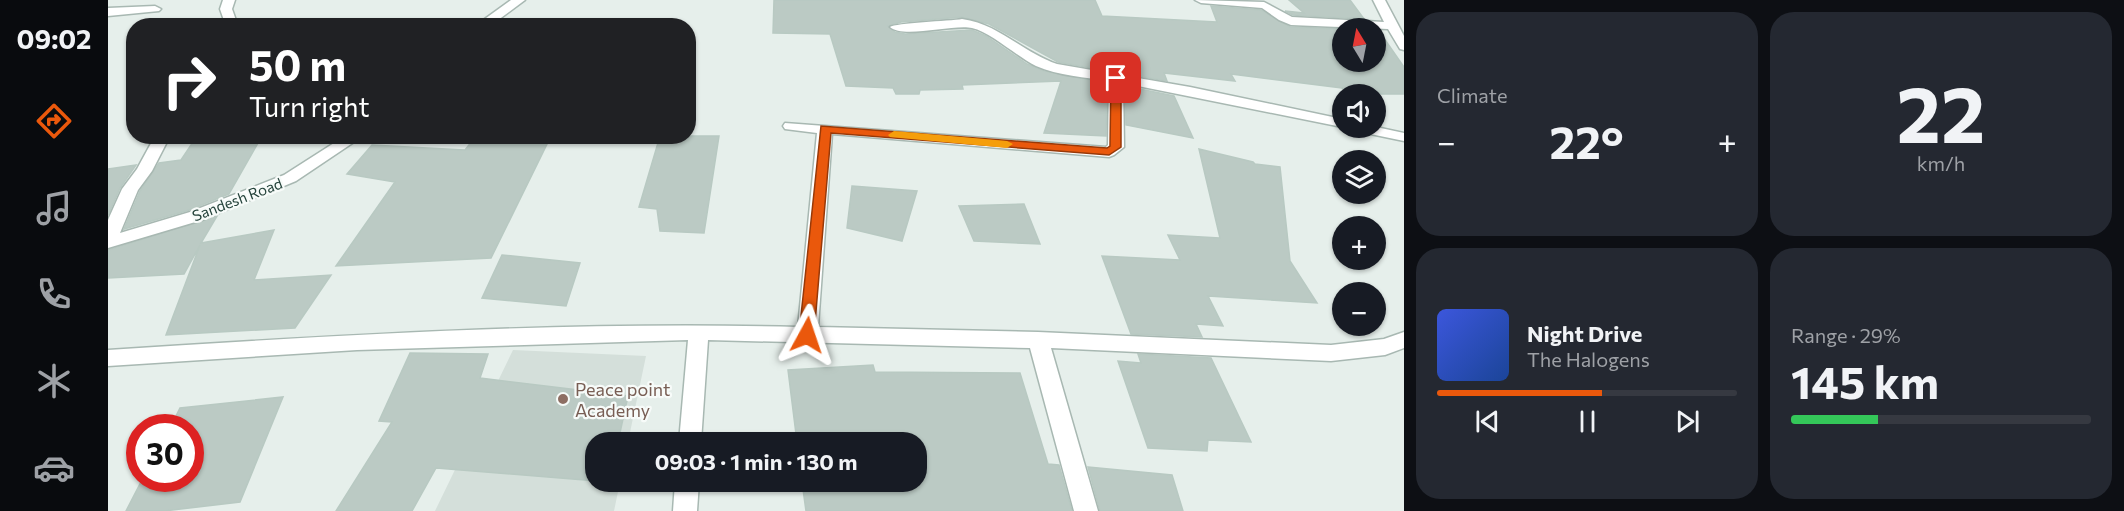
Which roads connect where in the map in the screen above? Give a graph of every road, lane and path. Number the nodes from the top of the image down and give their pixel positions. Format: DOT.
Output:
graph roads {
  1 [pos="229,0"];
  2 [pos="519,0"];
  3 [pos="1201,0"];
  4 [pos="1380,0"];
  5 [pos="155,9"];
  6 [pos="108,12"];
  7 [pos="229,18"];
  8 [pos="493,18"];
  9 [pos="896,27"];
  10 [pos="1392,27"];
  11 [pos="1404,45"];
  12 [pos="1116,78"];
  13 [pos="1332,121"];
  14 [pos="790,126"];
  15 [pos="825,129"];
  16 [pos="1386,133"];
  17 [pos="1404,137"];
  18 [pos="159,144"];
  19 [pos="343,144"];
  20 [pos="108,240"];
  21 [pos="699,332"];
  22 [pos="807,335"];
  23 [pos="1038,340"];
  24 [pos="1404,340"];
  25 [pos="108,358"];
  26 [pos="691,432"];
  27 [pos="686,492"];
  28 [pos="685,511"];
  29 [pos="1086,511"];
  1 -- 7 [label="street"];
  2 -- 8 [label="street"];
  3 -- 10 [label="street"];
  4 -- 10 [label="street"];
  5 -- 6 [label="street"];
  9 -- 12 [label="street"];
  10 -- 11 [label="street"];
  12 -- 13 [label="street"];
  12 -- 15 [label="street"];
  14 -- 15 [label="street"];
  15 -- 22 [label="street"];
  16 -- 17 [label="street"];
  18 -- 20 [label="street"];
  19 -- 20 [label="street, Sandesh Road"];
  21 -- 22 [label="street"];
  21 -- 25 [label="street"];
  21 -- 26 [label="street"];
  22 -- 23 [label="street"];
  23 -- 24 [label="street"];
  23 -- 29 [label="street"];
  27 -- 28 [label="street"];
}
